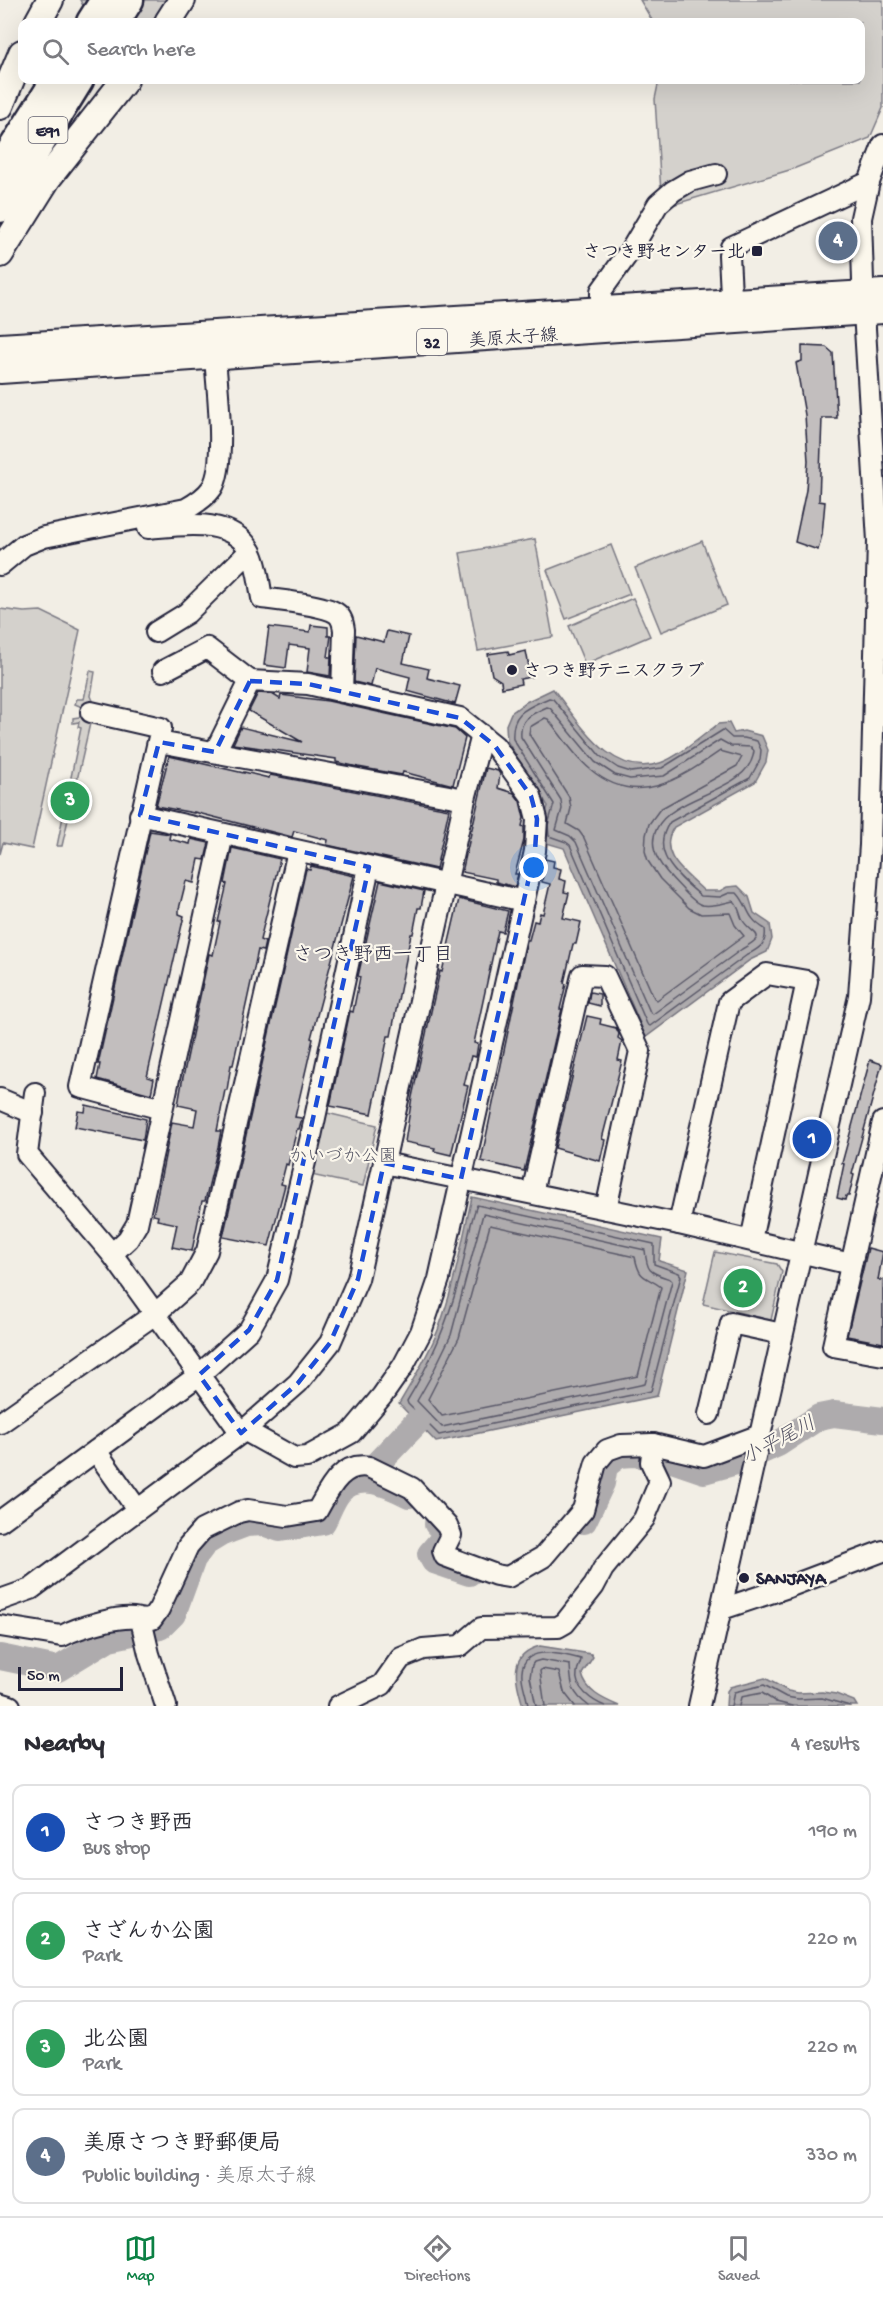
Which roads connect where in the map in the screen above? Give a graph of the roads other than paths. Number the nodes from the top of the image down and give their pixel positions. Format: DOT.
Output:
graph roads {
  1 [pos="50,0"];
  2 [pos="105,0"];
  3 [pos="129,0"];
  4 [pos="182,0"];
  5 [pos="40,18"];
  6 [pos="94,18"];
  7 [pos="118,18"];
  8 [pos="171,18"];
  9 [pos="18,63"];
  10 [pos="54,84"];
  11 [pos="77,84"];
  12 [pos="122,84"];
  13 [pos="0,106"];
  14 [pos="883,145"];
  15 [pos="716,174"];
  16 [pos="8,175"];
  17 [pos="869,182"];
  18 [pos="0,208"];
  19 [pos="0,254"];
  20 [pos="873,302"];
  21 [pos="602,311"];
  22 [pos="732,312"];
  23 [pos="0,347"];
  24 [pos="215,357"];
  25 [pos="0,370"];
  26 [pos="121,523"];
  27 [pos="250,551"];
  28 [pos="0,565"];
  29 [pos="156,632"];
  30 [pos="164,671"];
  31 [pos="250,681"];
  32 [pos="342,692"];
  33 [pos="91,712"];
  34 [pos="482,735"];
  35 [pos="159,742"];
  36 [pos="215,752"];
  37 [pos="465,800"];
  38 [pos="140,815"];
  39 [pos="223,834"];
  40 [pos="876,845"];
  41 [pos="298,851"];
  42 [pos="369,867"];
  43 [pos="447,885"];
  44 [pos="524,902"];
  45 [pos="35,1093"];
  46 [pos="0,1099"];
  47 [pos="162,1109"];
  48 [pos="33,1113"];
  49 [pos="883,1122"];
  50 [pos="384,1163"];
  51 [pos="461,1179"];
  52 [pos="532,1194"];
  53 [pos="606,1209"];
  54 [pos="679,1224"];
  55 [pos="751,1240"];
  56 [pos="801,1252"];
  57 [pos="112,1254"];
  58 [pos="851,1264"];
  59 [pos="155,1314"];
  60 [pos="783,1334"];
  61 [pos="883,1355"];
  62 [pos="199,1375"];
  63 [pos="709,1414"];
  64 [pos="0,1424"];
  65 [pos="243,1432"];
  66 [pos="759,1440"];
  67 [pos="96,1451"];
  68 [pos="652,1453"];
  69 [pos="137,1509"];
  70 [pos="0,1521"];
  71 [pos="883,1551"];
  72 [pos="0,1600"];
  73 [pos="722,1609"];
  74 [pos="0,1626"];
  75 [pos="143,1628"];
  76 [pos="0,1703"];
  77 [pos="10,1706"];
  78 [pos="166,1706"];
  79 [pos="338,1706"];
  80 [pos="699,1706"];
  1 -- 5 [label="main road"];
  2 -- 6 [label="highway"];
  3 -- 7 [label="highway"];
  4 -- 8 [label="main road"];
  9 -- 13 [label="main road"];
  10 -- 16 [label="highway, E91"];
  11 -- 16 [label="highway, E91"];
  12 -- 19 [label="main road"];
  14 -- 17 [label="street"];
  15 -- 21 [label="street"];
  16 -- 18 [label="highway, E91"];
  17 -- 20 [label="street"];
  17 -- 22 [label="street"];
  20 -- 22 [label="main road, 美原太子線 / 32"];
  20 -- 40 [label="street"];
  21 -- 22 [label="main road, 美原太子線 / 32"];
  21 -- 23 [label="main road, 美原太子線 / 32"];
  22 -- 24 [label="main road, 美原太子線 / 32"];
  24 -- 25 [label="main road, 美原太子線 / 32"];
  24 -- 26 [label="street"];
  26 -- 27 [label="street"];
  26 -- 28 [label="street"];
  27 -- 29 [label="street"];
  27 -- 32 [label="street"];
  30 -- 31 [label="street"];
  31 -- 32 [label="street"];
  31 -- 36 [label="street"];
  32 -- 34 [label="street"];
  33 -- 35 [label="street"];
  34 -- 37 [label="street"];
  34 -- 44 [label="street"];
  35 -- 36 [label="street"];
  35 -- 38 [label="street"];
  36 -- 37 [label="street"];
  37 -- 43 [label="street"];
  38 -- 39 [label="street"];
  38 -- 47 [label="street"];
  39 -- 41 [label="street"];
  39 -- 47 [label="street"];
  40 -- 56 [label="street"];
  41 -- 42 [label="street"];
  41 -- 59 [label="street"];
  42 -- 43 [label="street"];
  42 -- 62 [label="street"];
  43 -- 44 [label="street"];
  43 -- 50 [label="street"];
  44 -- 51 [label="street"];
  45 -- 48 [label="street"];
  46 -- 48 [label="street"];
  47 -- 57 [label="street"];
  48 -- 57 [label="street"];
  49 -- 58 [label="street"];
  50 -- 51 [label="street"];
  50 -- 65 [label="street"];
  51 -- 52 [label="street"];
  51 -- 65 [label="street"];
  52 -- 53 [label="street"];
  52 -- 53 [label="street"];
  53 -- 54 [label="street"];
  54 -- 55 [label="street"];
  54 -- 55 [label="street"];
  55 -- 56 [label="street"];
  56 -- 58 [label="street"];
  56 -- 60 [label="street"];
  57 -- 59 [label="street"];
  58 -- 61 [label="street"];
  59 -- 62 [label="street"];
  59 -- 64 [label="street"];
  60 -- 63 [label="street"];
  60 -- 66 [label="street"];
  62 -- 65 [label="street"];
  62 -- 67 [label="street"];
  65 -- 69 [label="street"];
  66 -- 68 [label="street"];
  66 -- 73 [label="street"];
  67 -- 69 [label="street"];
  67 -- 70 [label="street"];
  68 -- 75 [label="street"];
  68 -- 79 [label="street"];
  69 -- 72 [label="street"];
  71 -- 73 [label="street"];
  73 -- 80 [label="street"];
  74 -- 75 [label="street"];
  75 -- 78 [label="street"];
  76 -- 77 [label="street"];
}
